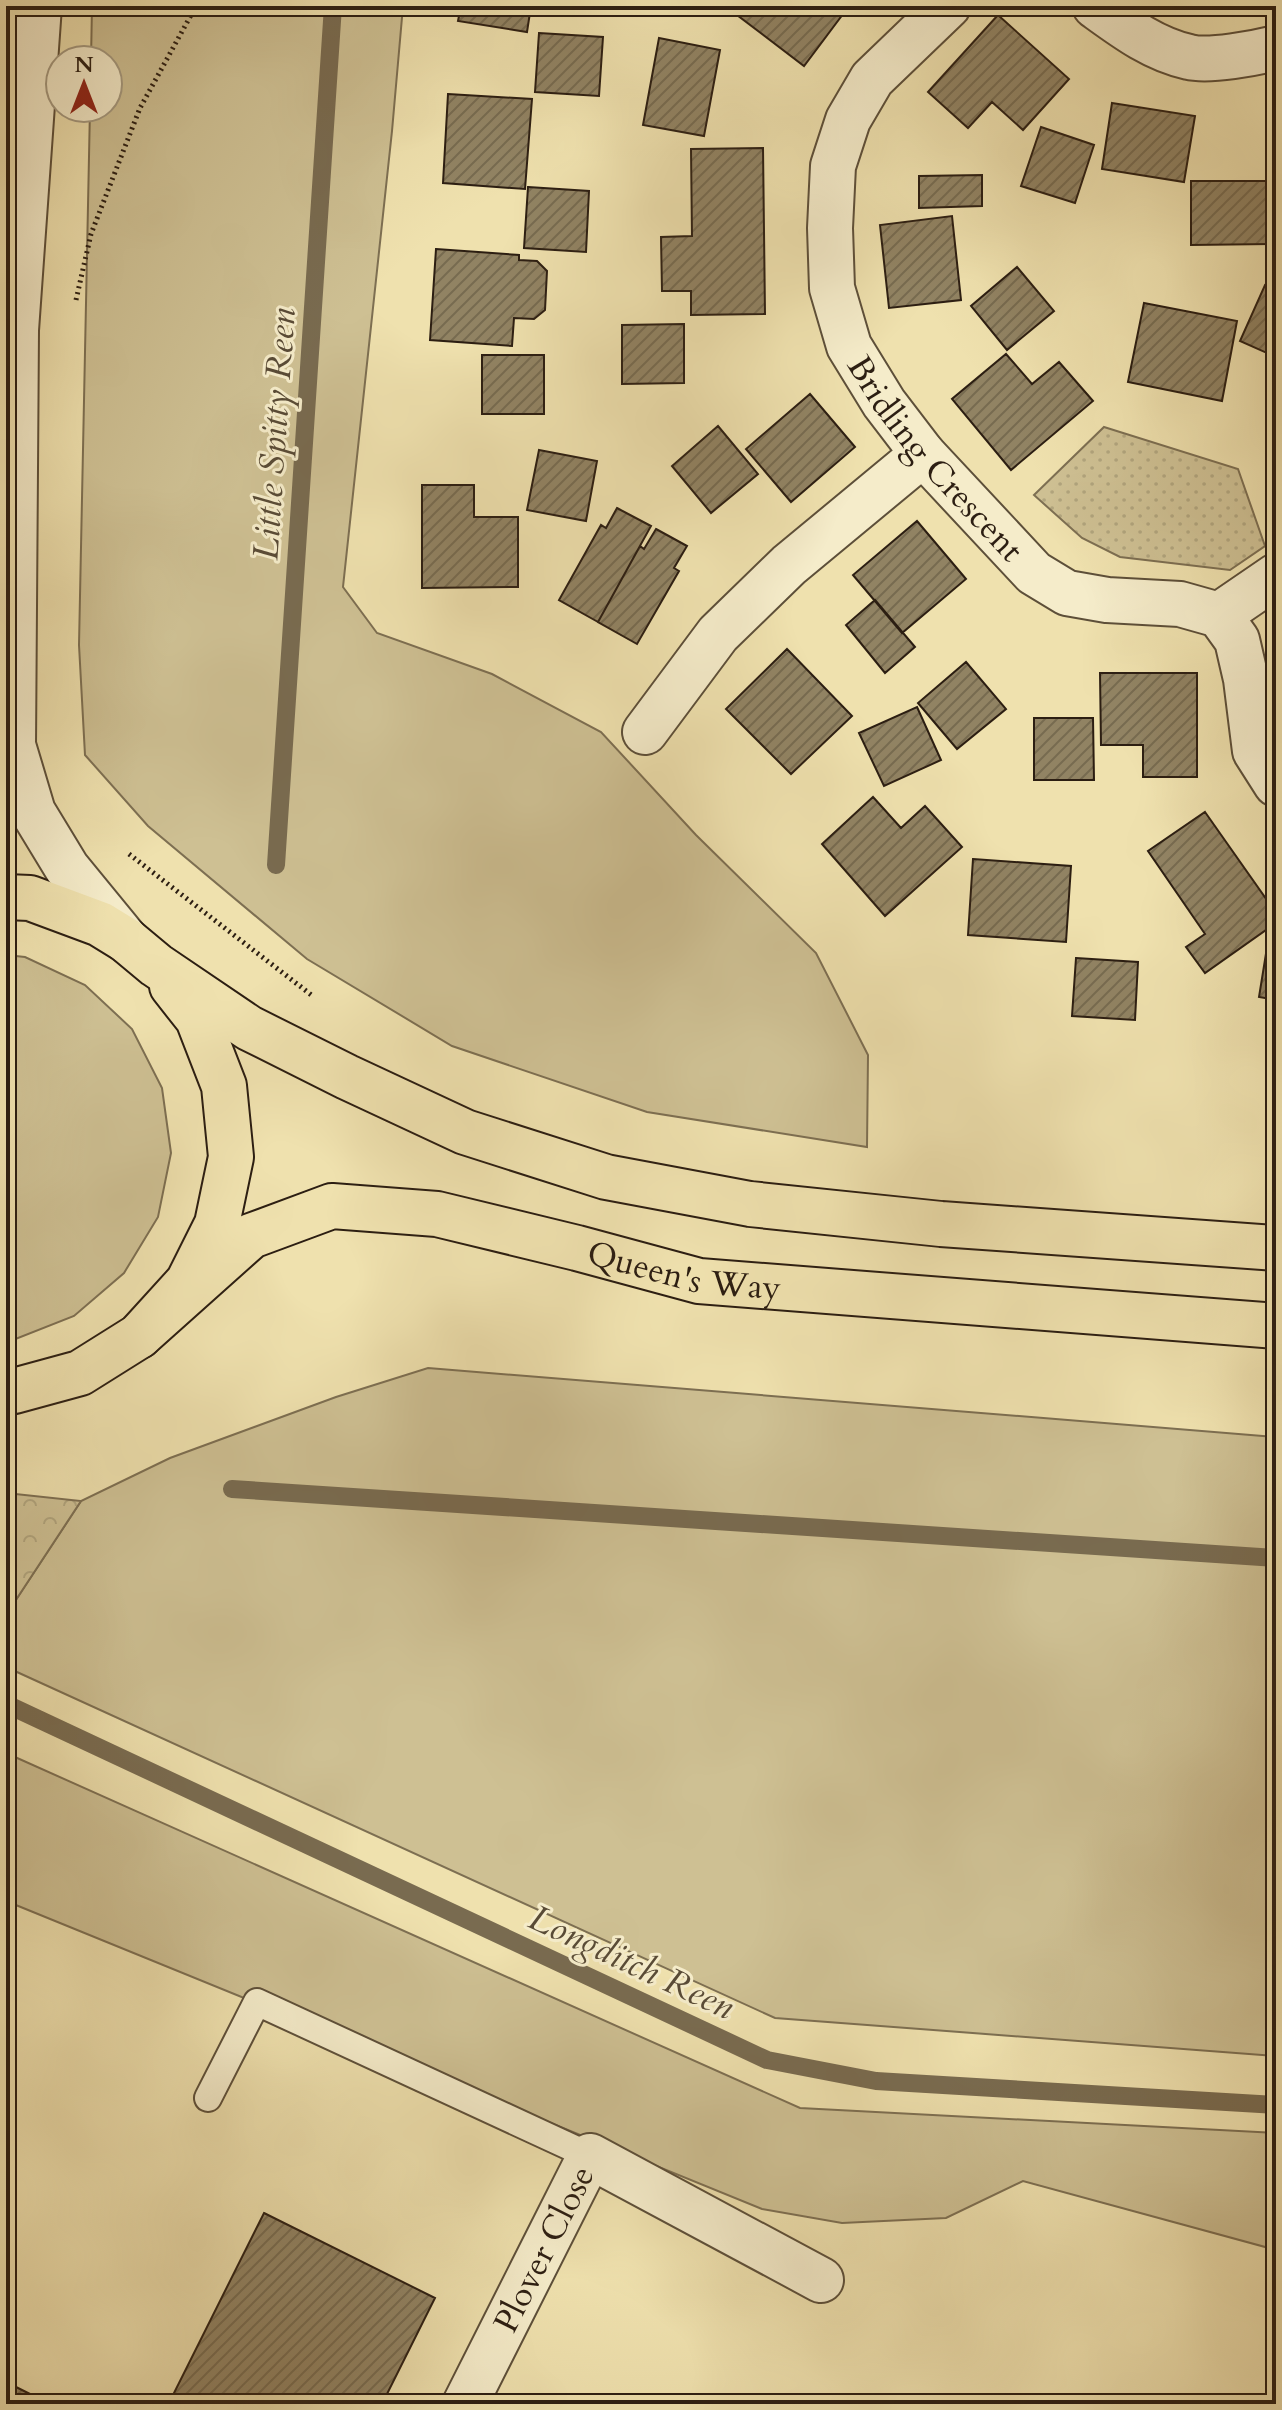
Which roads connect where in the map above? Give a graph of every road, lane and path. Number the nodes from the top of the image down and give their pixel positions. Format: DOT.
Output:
graph roads {
  1 [pos="39,6"];
  2 [pos="196,6"];
  3 [pos="948,6"];
  4 [pos="1095,6"];
  5 [pos="1276,48"];
  6 [pos="74,306"];
  7 [pos="11,346"];
  8 [pos="923,454"];
  9 [pos="1276,576"];
  10 [pos="1219,615"];
  11 [pos="645,732"];
  12 [pos="1276,784"];
  13 [pos="123,849"];
  14 [pos="6,897"];
  15 [pos="141,952"];
  16 [pos="318,999"];
  17 [pos="1276,1248"];
  18 [pos="1276,1326"];
  19 [pos="139,1336"];
  20 [pos="6,1391"];
  21 [pos="208,2098"];
  22 [pos="590,2156"];
  23 [pos="821,2280"];
  24 [pos="465,2404"];
  1 -- 7 [label="street"];
  2 -- 6 [label="path"];
  3 -- 8 [label="street, Bridling Crescent"];
  4 -- 5 [label="street"];
  7 -- 15 [label="street"];
  8 -- 10 [label="street, Bridling Crescent"];
  8 -- 11 [label="street"];
  9 -- 10 [label="street"];
  10 -- 12 [label="street"];
  13 -- 16 [label="path"];
  14 -- 15 [label="main road, Queen's Way"];
  15 -- 17 [label="main road, Queen's Way"];
  15 -- 19 [label="main road, Queen's Way"];
  18 -- 19 [label="main road, Queen's Way"];
  19 -- 20 [label="main road, Queen's Way"];
  21 -- 22 [label="lane"];
  22 -- 23 [label="street, Plover Close"];
  22 -- 24 [label="street, Plover Close"];
}
